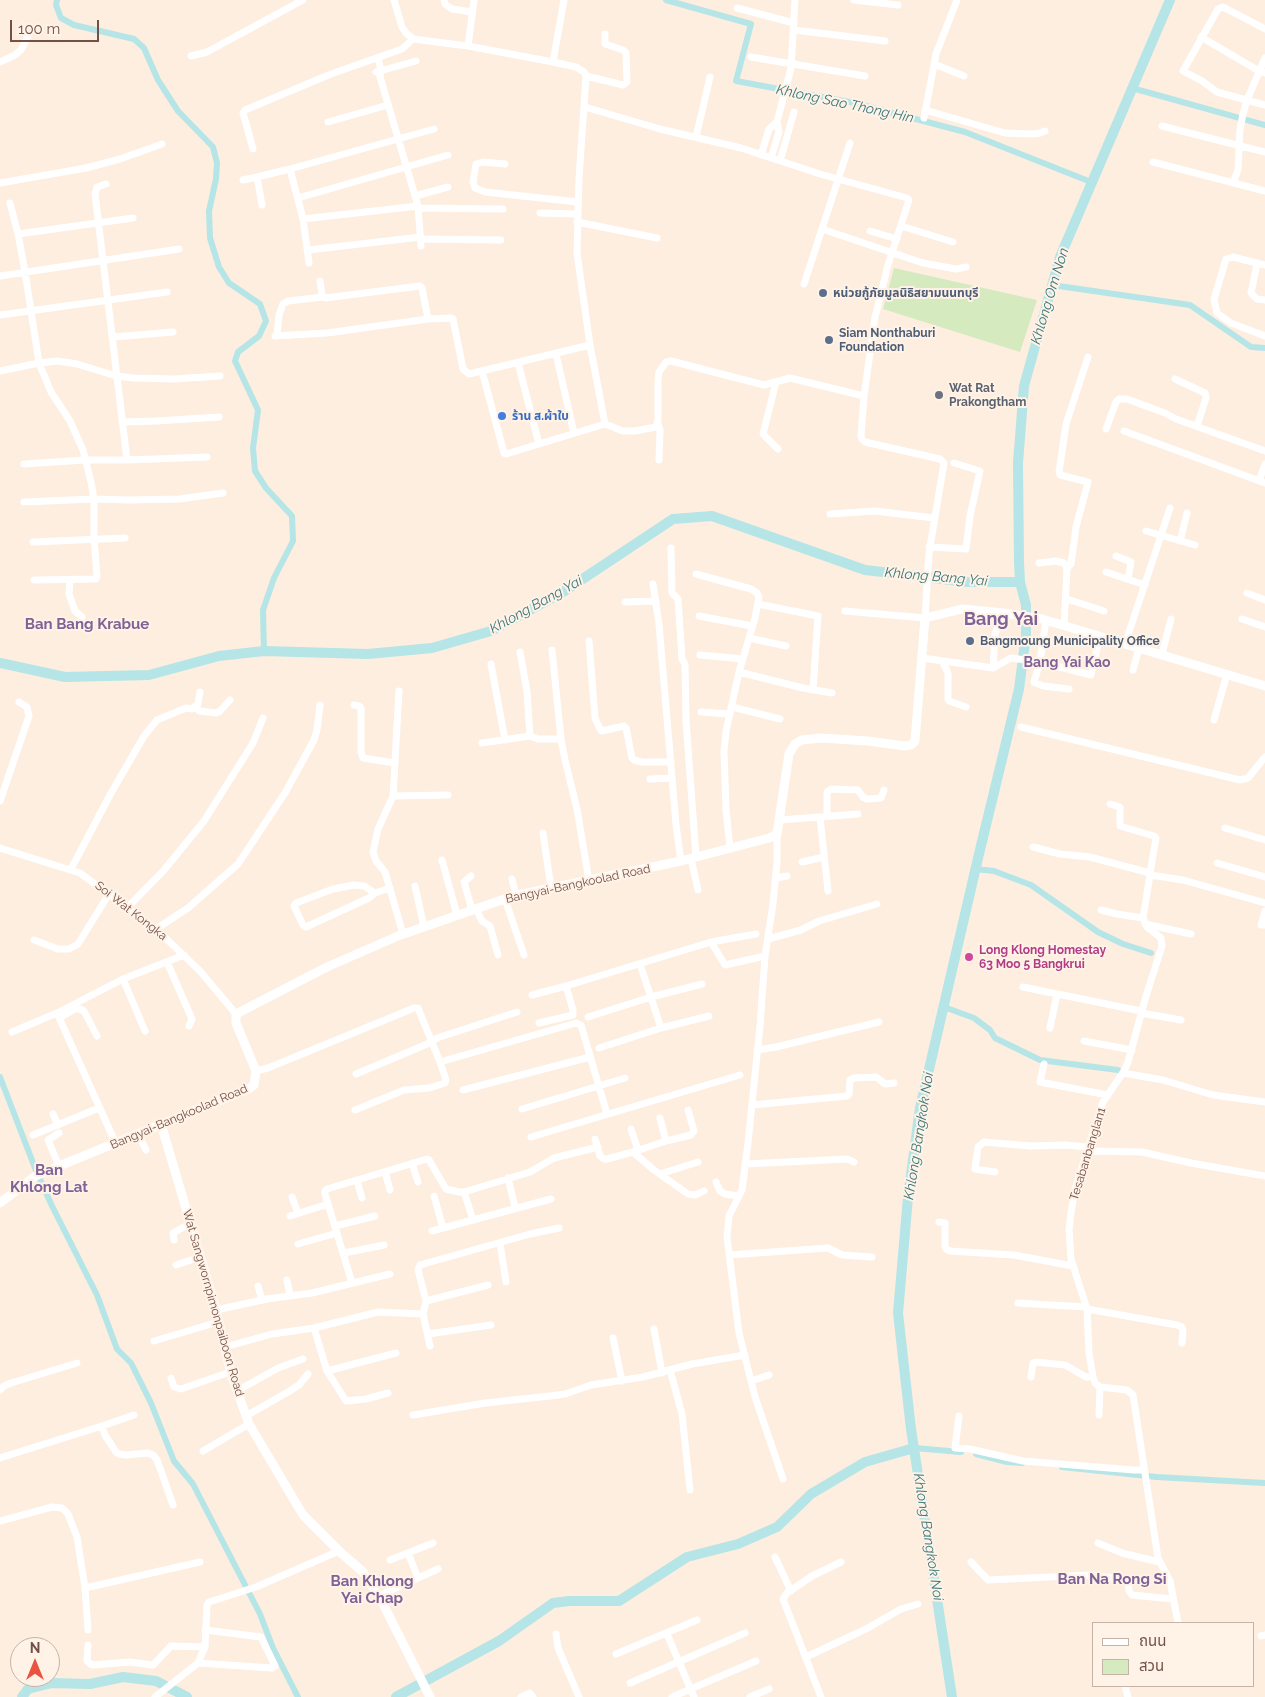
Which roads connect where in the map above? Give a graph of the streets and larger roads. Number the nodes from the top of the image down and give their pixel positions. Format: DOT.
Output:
graph roads {
  1 [pos="303,0"];
  2 [pos="394,0"];
  3 [pos="444,0"];
  4 [pos="474,0"];
  5 [pos="564,0"];
  6 [pos="795,0"];
  7 [pos="854,0"];
  8 [pos="957,0"];
  9 [pos="898,4"];
  10 [pos="737,8"];
  11 [pos="472,12"];
  12 [pos="794,26"];
  13 [pos="1265,29"];
  14 [pos="605,34"];
  15 [pos="28,36"];
  16 [pos="1201,37"];
  17 [pos="413,39"];
  18 [pos="885,41"];
  19 [pos="468,46"];
  20 [pos="191,56"];
  21 [pos="752,57"];
  22 [pos="1265,58"];
  23 [pos="374,59"];
  24 [pos="416,61"];
  25 [pos="0,62"];
  26 [pos="553,62"];
  27 [pos="792,64"];
  28 [pos="934,64"];
  29 [pos="1262,72"];
  30 [pos="379,73"];
  31 [pos="586,76"];
  32 [pos="865,76"];
  33 [pos="964,76"];
  34 [pos="710,77"];
  35 [pos="1247,100"];
  36 [pos="388,104"];
  37 [pos="1265,105"];
  38 [pos="585,107"];
  39 [pos="794,112"];
  40 [pos="328,122"];
  41 [pos="777,122"];
  42 [pos="1162,126"];
  43 [pos="434,129"];
  44 [pos="1045,130"];
  45 [pos="696,137"];
  46 [pos="398,138"];
  47 [pos="850,143"];
  48 [pos="162,144"];
  49 [pos="1238,146"];
  50 [pos="253,149"];
  51 [pos="1265,152"];
  52 [pos="448,154"];
  53 [pos="761,155"];
  54 [pos="770,158"];
  55 [pos="780,161"];
  56 [pos="1153,162"];
  57 [pos="505,164"];
  58 [pos="406,167"];
  59 [pos="290,169"];
  60 [pos="257,177"];
  61 [pos="838,178"];
  62 [pos="242,180"];
  63 [pos="0,182"];
  64 [pos="1234,183"];
  65 [pos="106,184"];
  66 [pos="448,187"];
  67 [pos="1265,191"];
  68 [pos="415,196"];
  69 [pos="298,198"];
  70 [pos="578,202"];
  71 [pos="10,203"];
  72 [pos="262,205"];
  73 [pos="418,207"];
  74 [pos="503,209"];
  75 [pos="540,213"];
  76 [pos="133,218"];
  77 [pos="577,218"];
  78 [pos="303,220"];
  79 [pos="98,223"];
  80 [pos="901,226"];
  81 [pos="822,229"];
  82 [pos="870,231"];
  83 [pos="18,234"];
  84 [pos="657,238"];
  85 [pos="897,239"];
  86 [pos="421,240"];
  87 [pos="501,240"];
  88 [pos="953,242"];
  89 [pos="179,249"];
  90 [pos="308,250"];
  91 [pos="892,253"];
  92 [pos="103,261"];
  93 [pos="309,263"];
  94 [pos="1261,265"];
  95 [pos="966,267"];
  96 [pos="25,272"];
  97 [pos="0,276"];
  98 [pos="320,281"];
  99 [pos="804,284"];
  100 [pos="167,292"];
  101 [pos="323,297"];
  102 [pos="108,299"];
  103 [pos="1265,300"];
  104 [pos="31,311"];
  105 [pos="0,315"];
  106 [pos="428,319"];
  107 [pos="173,332"];
  108 [pos="1265,336"];
  109 [pos="114,337"];
  110 [pos="590,345"];
  111 [pos="556,354"];
  112 [pos="1088,357"];
  113 [pos="518,362"];
  114 [pos="39,363"];
  115 [pos="0,371"];
  116 [pos="482,371"];
  117 [pos="116,376"];
  118 [pos="220,376"];
  119 [pos="1175,379"];
  120 [pos="776,382"];
  121 [pos="864,396"];
  122 [pos="1165,413"];
  123 [pos="219,417"];
  124 [pos="122,422"];
  125 [pos="1198,423"];
  126 [pos="605,424"];
  127 [pos="658,424"];
  128 [pos="1106,429"];
  129 [pos="1124,431"];
  130 [pos="574,433"];
  131 [pos="1220,434"];
  132 [pos="539,444"];
  133 [pos="778,449"];
  134 [pos="1265,451"];
  135 [pos="207,457"];
  136 [pos="85,460"];
  137 [pos="127,460"];
  138 [pos="659,460"];
  139 [pos="954,463"];
  140 [pos="24,464"];
  141 [pos="1265,464"];
  142 [pos="1262,482"];
  143 [pos="223,493"];
  144 [pos="94,499"];
  145 [pos="24,502"];
  146 [pos="1170,508"];
  147 [pos="1187,513"];
  148 [pos="830,514"];
  149 [pos="934,518"];
  150 [pos="1146,531"];
  151 [pos="1162,535"];
  152 [pos="94,538"];
  153 [pos="125,538"];
  154 [pos="1180,541"];
  155 [pos="33,542"];
  156 [pos="1195,545"];
  157 [pos="929,547"];
  158 [pos="671,548"];
  159 [pos="1116,556"];
  160 [pos="1039,563"];
  161 [pos="1067,568"];
  162 [pos="1106,572"];
  163 [pos="696,574"];
  164 [pos="1128,579"];
  165 [pos="34,580"];
  166 [pos="70,580"];
  167 [pos="654,584"];
  168 [pos="1145,585"];
  169 [pos="1247,594"];
  170 [pos="1067,599"];
  171 [pos="1265,600"];
  172 [pos="656,601"];
  173 [pos="624,602"];
  174 [pos="758,604"];
  175 [pos="845,611"];
  176 [pos="1104,611"];
  177 [pos="1003,613"];
  178 [pos="699,616"];
  179 [pos="82,617"];
  180 [pos="925,618"];
  181 [pos="1044,619"];
  182 [pos="1171,619"];
  183 [pos="1242,619"];
  184 [pos="1064,625"];
  185 [pos="752,626"];
  186 [pos="1265,627"];
  187 [pos="1100,636"];
  188 [pos="748,638"];
  189 [pos="589,641"];
  190 [pos="1125,644"];
  191 [pos="786,646"];
  192 [pos="1138,648"];
  193 [pos="552,650"];
  194 [pos="520,652"];
  195 [pos="1162,654"];
  196 [pos="700,655"];
  197 [pos="922,658"];
  198 [pos="743,659"];
  199 [pos="942,661"];
  200 [pos="1037,662"];
  201 [pos="491,664"];
  202 [pos="993,668"];
  203 [pos="1133,670"];
  204 [pos="739,672"];
  205 [pos="1227,674"];
  206 [pos="1265,686"];
  207 [pos="1069,689"];
  208 [pos="813,690"];
  209 [pos="399,691"];
  210 [pos="200,692"];
  211 [pos="832,693"];
  212 [pos="230,700"];
  213 [pos="19,702"];
  214 [pos="320,705"];
  215 [pos="354,705"];
  216 [pos="194,707"];
  217 [pos="966,707"];
  218 [pos="731,710"];
  219 [pos="701,712"];
  220 [pos="263,718"];
  221 [pos="780,719"];
  222 [pos="1214,720"];
  223 [pos="1021,727"];
  224 [pos="530,736"];
  225 [pos="561,738"];
  226 [pos="505,740"];
  227 [pos="482,743"];
  228 [pos="1265,757"];
  229 [pos="671,762"];
  230 [pos="395,763"];
  231 [pos="672,778"];
  232 [pos="650,779"];
  233 [pos="884,790"];
  234 [pos="448,795"];
  235 [pos="393,796"];
  236 [pos="0,800"];
  237 [pos="1110,804"];
  238 [pos="858,814"];
  239 [pos="823,816"];
  240 [pos="780,820"];
  241 [pos="1225,828"];
  242 [pos="544,834"];
  243 [pos="777,834"];
  244 [pos="1265,840"];
  245 [pos="1033,847"];
  246 [pos="0,848"];
  247 [pos="730,848"];
  248 [pos="824,857"];
  249 [pos="694,858"];
  250 [pos="442,860"];
  251 [pos="682,861"];
  252 [pos="802,862"];
  253 [pos="1217,864"];
  254 [pos="71,869"];
  255 [pos="1150,875"];
  256 [pos="471,876"];
  257 [pos="787,876"];
  258 [pos="1265,877"];
  259 [pos="512,878"];
  260 [pos="776,878"];
  261 [pos="589,881"];
  262 [pos="415,886"];
  263 [pos="390,888"];
  264 [pos="551,888"];
  265 [pos="698,890"];
  266 [pos="828,891"];
  267 [pos="375,893"];
  268 [pos="109,894"];
  269 [pos="516,895"];
  270 [pos="505,899"];
  271 [pos="1265,903"];
  272 [pos="877,904"];
  273 [pos="127,908"];
  274 [pos="473,910"];
  275 [pos="1101,910"];
  276 [pos="1265,911"];
  277 [pos="457,915"];
  278 [pos="1144,921"];
  279 [pos="1265,926"];
  280 [pos="424,927"];
  281 [pos="156,929"];
  282 [pos="403,934"];
  283 [pos="756,934"];
  284 [pos="1191,934"];
  285 [pos="34,940"];
  286 [pos="768,940"];
  287 [pos="711,942"];
  288 [pos="184,955"];
  289 [pos="498,955"];
  290 [pos="524,955"];
  291 [pos="765,956"];
  292 [pos="167,962"];
  293 [pos="640,964"];
  294 [pos="123,979"];
  295 [pos="702,984"];
  296 [pos="566,986"];
  297 [pos="1023,987"];
  298 [pos="1057,994"];
  299 [pos="532,995"];
  300 [pos="651,997"];
  301 [pos="517,1012"];
  302 [pos="1141,1012"];
  303 [pos="236,1014"];
  304 [pos="58,1016"];
  305 [pos="709,1016"];
  306 [pos="588,1017"];
  307 [pos="1181,1020"];
  308 [pos="879,1022"];
  309 [pos="539,1023"];
  310 [pos="189,1026"];
  311 [pos="661,1028"];
  312 [pos="1050,1028"];
  313 [pos="145,1030"];
  314 [pos="12,1032"];
  315 [pos="97,1036"];
  316 [pos="1084,1041"];
  317 [pos="432,1042"];
  318 [pos="599,1048"];
  319 [pos="757,1050"];
  320 [pos="1132,1050"];
  321 [pos="590,1057"];
  322 [pos="440,1062"];
  323 [pos="1044,1064"];
  324 [pos="256,1071"];
  325 [pos="1124,1072"];
  326 [pos="356,1074"];
  327 [pos="740,1075"];
  328 [pos="625,1078"];
  329 [pos="894,1083"];
  330 [pos="599,1086"];
  331 [pos="463,1090"];
  332 [pos="1108,1095"];
  333 [pos="1265,1102"];
  334 [pos="752,1105"];
  335 [pos="99,1108"];
  336 [pos="522,1109"];
  337 [pos="355,1110"];
  338 [pos="688,1110"];
  339 [pos="53,1114"];
  340 [pos="607,1114"];
  341 [pos="660,1118"];
  342 [pos="160,1124"];
  343 [pos="58,1129"];
  344 [pos="631,1129"];
  345 [pos="138,1134"];
  346 [pos="33,1135"];
  347 [pos="531,1137"];
  348 [pos="595,1139"];
  349 [pos="666,1141"];
  350 [pos="116,1144"];
  351 [pos="598,1147"];
  352 [pos="1087,1149"];
  353 [pos="146,1150"];
  354 [pos="636,1151"];
  355 [pos="698,1162"];
  356 [pos="854,1162"];
  357 [pos="412,1163"];
  358 [pos="745,1164"];
  359 [pos="59,1166"];
  360 [pos="385,1172"];
  361 [pos="995,1172"];
  362 [pos="660,1174"];
  363 [pos="1265,1176"];
  364 [pos="508,1178"];
  365 [pos="357,1181"];
  366 [pos="418,1182"];
  367 [pos="716,1182"];
  368 [pos="390,1190"];
  369 [pos="704,1191"];
  370 [pos="464,1192"];
  371 [pos="434,1196"];
  372 [pos="739,1196"];
  373 [pos="292,1197"];
  374 [pos="362,1198"];
  375 [pos="551,1199"];
  376 [pos="0,1203"];
  377 [pos="328,1204"];
  378 [pos="515,1208"];
  379 [pos="298,1213"];
  380 [pos="290,1216"];
  381 [pos="375,1216"];
  382 [pos="473,1220"];
  383 [pos="939,1222"];
  384 [pos="191,1223"];
  385 [pos="443,1228"];
  386 [pos="559,1228"];
  387 [pos="336,1229"];
  388 [pos="432,1232"];
  389 [pos="174,1240"];
  390 [pos="500,1243"];
  391 [pos="298,1244"];
  392 [pos="384,1245"];
  393 [pos="344,1253"];
  394 [pos="729,1255"];
  395 [pos="872,1257"];
  396 [pos="200,1258"];
  397 [pos="176,1265"];
  398 [pos="1073,1266"];
  399 [pos="390,1274"];
  400 [pos="287,1280"];
  401 [pos="506,1282"];
  402 [pos="352,1283"];
  403 [pos="488,1285"];
  404 [pos="258,1286"];
  405 [pos="290,1296"];
  406 [pos="262,1300"];
  407 [pos="426,1301"];
  408 [pos="1018,1304"];
  409 [pos="1086,1308"];
  410 [pos="216,1310"];
  411 [pos="424,1314"];
  412 [pos="218,1322"];
  413 [pos="491,1325"];
  414 [pos="314,1328"];
  415 [pos="654,1329"];
  416 [pos="428,1334"];
  417 [pos="613,1338"];
  418 [pos="154,1341"];
  419 [pos="1182,1343"];
  420 [pos="430,1346"];
  421 [pos="224,1347"];
  422 [pos="396,1353"];
  423 [pos="745,1355"];
  424 [pos="303,1359"];
  425 [pos="77,1363"];
  426 [pos="670,1370"];
  427 [pos="327,1371"];
  428 [pos="230,1372"];
  429 [pos="662,1373"];
  430 [pos="308,1374"];
  431 [pos="769,1375"];
  432 [pos="1030,1377"];
  433 [pos="1093,1377"];
  434 [pos="171,1378"];
  435 [pos="622,1380"];
  436 [pos="751,1381"];
  437 [pos="1100,1387"];
  438 [pos="0,1390"];
  439 [pos="237,1391"];
  440 [pos="388,1393"];
  441 [pos="134,1415"];
  442 [pos="413,1415"];
  443 [pos="1099,1415"];
  444 [pos="959,1416"];
  445 [pos="247,1420"];
  446 [pos="102,1426"];
  447 [pos="203,1451"];
  448 [pos="0,1458"];
  449 [pos="1144,1470"];
  450 [pos="783,1479"];
  451 [pos="690,1490"];
  452 [pos="173,1505"];
  453 [pos="0,1521"];
  454 [pos="433,1542"];
  455 [pos="1098,1543"];
  456 [pos="339,1551"];
  457 [pos="408,1552"];
  458 [pos="775,1557"];
  459 [pos="390,1560"];
  460 [pos="200,1562"];
  461 [pos="841,1562"];
  462 [pos="970,1562"];
  463 [pos="1159,1562"];
  464 [pos="438,1569"];
  465 [pos="418,1578"];
  466 [pos="85,1588"];
  467 [pos="791,1590"];
  468 [pos="378,1596"];
  469 [pos="1173,1598"];
  470 [pos="918,1604"];
  471 [pos="697,1620"];
  472 [pos="1178,1622"];
  473 [pos="88,1630"];
  474 [pos="205,1630"];
  475 [pos="745,1633"];
  476 [pos="556,1634"];
  477 [pos="667,1634"];
  478 [pos="88,1645"];
  479 [pos="205,1646"];
  480 [pos="616,1654"];
  481 [pos="806,1657"];
  482 [pos="679,1660"];
  483 [pos="756,1661"];
  484 [pos="198,1663"];
  485 [pos="630,1683"];
  486 [pos="769,1688"];
  487 [pos="691,1689"];
  488 [pos="156,1696"];
  489 [pos="430,1697"];
  490 [pos="521,1697"];
  491 [pos="533,1697"];
  492 [pos="579,1697"];
  493 [pos="672,1697"];
  494 [pos="694,1697"];
  495 [pos="750,1697"];
  496 [pos="821,1697"];
  1 -- 20 [label="street"];
  2 -- 17 [label="street"];
  3 -- 11 [label="street"];
  4 -- 11 [label="street"];
  5 -- 26 [label="street"];
  6 -- 12 [label="street"];
  7 -- 9 [label="street"];
  8 -- 28 [label="street"];
  10 -- 12 [label="street"];
  11 -- 19 [label="street"];
  12 -- 18 [label="street"];
  12 -- 27 [label="street"];
  13 -- 16 [label="street"];
  14 -- 31 [label="street"];
  15 -- 25 [label="street"];
  16 -- 29 [label="street"];
  16 -- 35 [label="street"];
  17 -- 19 [label="street"];
  17 -- 23 [label="street"];
  19 -- 26 [label="street"];
  21 -- 27 [label="street"];
  22 -- 29 [label="street"];
  23 -- 30 [label="street"];
  23 -- 50 [label="street"];
  24 -- 30 [label="street"];
  26 -- 31 [label="street"];
  27 -- 32 [label="street"];
  27 -- 41 [label="street"];
  28 -- 33 [label="street"];
  28 -- 44 [label="street"];
  29 -- 35 [label="street"];
  30 -- 36 [label="street"];
  31 -- 38 [label="street"];
  34 -- 45 [label="street"];
  35 -- 37 [label="street"];
  35 -- 49 [label="street"];
  36 -- 40 [label="street"];
  36 -- 46 [label="street"];
  38 -- 45 [label="street"];
  38 -- 70 [label="street"];
  39 -- 55 [label="street"];
  41 -- 53 [label="street"];
  41 -- 54 [label="street"];
  42 -- 49 [label="street"];
  43 -- 46 [label="street"];
  45 -- 53 [label="street"];
  46 -- 58 [label="street"];
  46 -- 59 [label="street"];
  47 -- 61 [label="street"];
  48 -- 63 [label="street"];
  49 -- 51 [label="street"];
  49 -- 64 [label="street"];
  52 -- 58 [label="street"];
  53 -- 54 [label="street"];
  54 -- 55 [label="street"];
  55 -- 61 [label="street"];
  56 -- 64 [label="street"];
  57 -- 70 [label="street"];
  58 -- 68 [label="street"];
  58 -- 69 [label="street"];
  59 -- 60 [label="street"];
  59 -- 69 [label="street"];
  60 -- 62 [label="street"];
  60 -- 72 [label="street"];
  61 -- 80 [label="street"];
  61 -- 81 [label="street"];
  64 -- 67 [label="street"];
  65 -- 79 [label="street"];
  66 -- 68 [label="street"];
  68 -- 73 [label="street"];
  69 -- 78 [label="street"];
  70 -- 77 [label="street"];
  71 -- 83 [label="street"];
  73 -- 74 [label="street"];
  73 -- 78 [label="street"];
  73 -- 86 [label="street"];
  75 -- 77 [label="street"];
  76 -- 79 [label="street"];
  77 -- 84 [label="street"];
  77 -- 110 [label="street"];
  78 -- 90 [label="street"];
  79 -- 83 [label="street"];
  79 -- 92 [label="street"];
  80 -- 85 [label="street"];
  80 -- 88 [label="street"];
  81 -- 91 [label="street"];
  81 -- 99 [label="street"];
  82 -- 85 [label="street"];
  83 -- 96 [label="street"];
  85 -- 91 [label="street"];
  86 -- 87 [label="street"];
  86 -- 90 [label="street"];
  89 -- 92 [label="street"];
  90 -- 93 [label="street"];
  91 -- 95 [label="street"];
  91 -- 121 [label="street"];
  92 -- 96 [label="street"];
  92 -- 102 [label="street"];
  94 -- 103 [label="street"];
  94 -- 108 [label="street"];
  96 -- 97 [label="street"];
  96 -- 104 [label="street"];
  98 -- 101 [label="street"];
  100 -- 102 [label="street"];
  101 -- 106 [label="street"];
  101 -- 106 [label="street"];
  102 -- 104 [label="street"];
  102 -- 109 [label="street"];
  104 -- 105 [label="street"];
  104 -- 114 [label="street"];
  106 -- 116 [label="street"];
  107 -- 109 [label="street"];
  109 -- 117 [label="street"];
  110 -- 111 [label="street"];
  110 -- 126 [label="street"];
  111 -- 113 [label="street"];
  111 -- 130 [label="street"];
  112 -- 161 [label="street"];
  113 -- 116 [label="street"];
  113 -- 132 [label="street"];
  114 -- 115 [label="street"];
  114 -- 117 [label="street"];
  114 -- 136 [label="street"];
  116 -- 132 [label="street"];
  117 -- 118 [label="street"];
  117 -- 124 [label="street"];
  119 -- 125 [label="street"];
  120 -- 121 [label="street"];
  120 -- 127 [label="street"];
  120 -- 133 [label="street"];
  121 -- 149 [label="street"];
  122 -- 125 [label="street"];
  122 -- 128 [label="street"];
  122 -- 131 [label="street"];
  123 -- 124 [label="street"];
  124 -- 137 [label="street"];
  125 -- 131 [label="street"];
  126 -- 127 [label="street"];
  126 -- 130 [label="street"];
  127 -- 138 [label="street"];
  129 -- 142 [label="street"];
  130 -- 132 [label="street"];
  131 -- 134 [label="street"];
  135 -- 137 [label="street"];
  136 -- 137 [label="street"];
  136 -- 140 [label="street"];
  136 -- 144 [label="street"];
  139 -- 157 [label="street"];
  141 -- 142 [label="street"];
  143 -- 144 [label="street"];
  144 -- 145 [label="street"];
  144 -- 152 [label="street"];
  146 -- 151 [label="street"];
  147 -- 154 [label="street"];
  148 -- 149 [label="street"];
  149 -- 157 [label="street"];
  150 -- 151 [label="street"];
  151 -- 154 [label="street"];
  151 -- 168 [label="street"];
  152 -- 153 [label="street"];
  152 -- 155 [label="street"];
  152 -- 166 [label="street"];
  154 -- 156 [label="street"];
  157 -- 180 [label="street"];
  158 -- 249 [label="street"];
  159 -- 164 [label="street"];
  160 -- 161 [label="street"];
  161 -- 170 [label="street"];
  162 -- 164 [label="street"];
  163 -- 174 [label="street"];
  164 -- 168 [label="street"];
  165 -- 166 [label="street"];
  166 -- 179 [label="street"];
  167 -- 172 [label="street"];
  168 -- 190 [label="street"];
  169 -- 171 [label="street"];
  170 -- 176 [label="street"];
  170 -- 184 [label="street"];
  172 -- 173 [label="street"];
  172 -- 229 [label="street"];
  174 -- 185 [label="street"];
  174 -- 208 [label="street"];
  175 -- 180 [label="street"];
  177 -- 180 [label="street"];
  177 -- 181 [label="street"];
  177 -- 202 [label="street"];
  178 -- 185 [label="street"];
  180 -- 197 [label="street"];
  181 -- 184 [label="street"];
  181 -- 200 [label="street"];
  182 -- 195 [label="street"];
  183 -- 186 [label="street"];
  184 -- 187 [label="street"];
  185 -- 188 [label="street"];
  187 -- 190 [label="street"];
  187 -- 200 [label="street"];
  188 -- 191 [label="street"];
  188 -- 198 [label="street"];
  189 -- 229 [label="street"];
  190 -- 192 [label="street"];
  192 -- 195 [label="street"];
  192 -- 203 [label="street"];
  193 -- 225 [label="street"];
  194 -- 224 [label="street"];
  195 -- 205 [label="street"];
  196 -- 198 [label="street"];
  197 -- 199 [label="street"];
  197 -- 240 [label="street"];
  198 -- 204 [label="street"];
  199 -- 202 [label="street"];
  199 -- 217 [label="street"];
  200 -- 202 [label="street"];
  200 -- 207 [label="street"];
  201 -- 226 [label="street"];
  204 -- 208 [label="street"];
  204 -- 218 [label="street"];
  205 -- 206 [label="street"];
  205 -- 222 [label="street"];
  208 -- 211 [label="street"];
  209 -- 230 [label="street"];
  210 -- 216 [label="street"];
  212 -- 216 [label="street"];
  213 -- 236 [label="street"];
  214 -- 281 [label="street"];
  215 -- 230 [label="street"];
  216 -- 254 [label="street"];
  218 -- 219 [label="street"];
  218 -- 221 [label="street"];
  218 -- 247 [label="street"];
  220 -- 273 [label="street"];
  223 -- 228 [label="street"];
  224 -- 225 [label="street"];
  224 -- 226 [label="street"];
  225 -- 261 [label="street"];
  226 -- 227 [label="street"];
  229 -- 231 [label="street"];
  230 -- 235 [label="street"];
  231 -- 232 [label="street"];
  231 -- 251 [label="street"];
  233 -- 239 [label="street"];
  234 -- 235 [label="street"];
  235 -- 263 [label="street"];
  237 -- 255 [label="street"];
  238 -- 239 [label="street"];
  239 -- 240 [label="street"];
  239 -- 248 [label="street"];
  240 -- 243 [label="street"];
  241 -- 244 [label="street"];
  242 -- 264 [label="street"];
  243 -- 247 [label="street, Bangyai-Bangkoolad Road"];
  243 -- 260 [label="street"];
  245 -- 255 [label="street"];
  246 -- 254 [label="street, Soi Wat Kongka"];
  247 -- 249 [label="street, Bangyai-Bangkoolad Road"];
  248 -- 252 [label="street"];
  248 -- 266 [label="street"];
  249 -- 251 [label="street, Bangyai-Bangkoolad Road"];
  249 -- 265 [label="street"];
  250 -- 277 [label="street"];
  251 -- 261 [label="street, Bangyai-Bangkoolad Road"];
  253 -- 258 [label="street"];
  254 -- 268 [label="street, Soi Wat Kongka"];
  255 -- 271 [label="street"];
  255 -- 278 [label="street"];
  256 -- 274 [label="street"];
  257 -- 260 [label="street"];
  259 -- 269 [label="street"];
  260 -- 286 [label="street"];
  261 -- 264 [label="street, Bangyai-Bangkoolad Road"];
  262 -- 280 [label="street"];
  263 -- 267 [label="street"];
  263 -- 282 [label="street"];
  264 -- 269 [label="street, Bangyai-Bangkoolad Road"];
  267 -- 267 [label="street"];
  268 -- 273 [label="street, Soi Wat Kongka"];
  268 -- 285 [label="street"];
  269 -- 270 [label="street, Bangyai-Bangkoolad Road"];
  270 -- 274 [label="street, Bangyai-Bangkoolad Road"];
  270 -- 290 [label="street"];
  272 -- 286 [label="street"];
  273 -- 281 [label="street, Soi Wat Kongka"];
  274 -- 277 [label="street, Bangyai-Bangkoolad Road"];
  274 -- 289 [label="street"];
  275 -- 278 [label="street"];
  276 -- 279 [label="street"];
  277 -- 280 [label="street, Bangyai-Bangkoolad Road"];
  278 -- 284 [label="street"];
  278 -- 302 [label="street, Tesabanbanglan1"];
  280 -- 282 [label="street, Bangyai-Bangkoolad Road"];
  281 -- 288 [label="street, Soi Wat Kongka"];
  282 -- 303 [label="street, Bangyai-Bangkoolad Road"];
  283 -- 287 [label="street"];
  286 -- 291 [label="street"];
  287 -- 291 [label="street"];
  287 -- 293 [label="street"];
  288 -- 292 [label="street"];
  288 -- 303 [label="street, Soi Wat Kongka"];
  291 -- 319 [label="street"];
  292 -- 294 [label="street"];
  292 -- 310 [label="street"];
  293 -- 296 [label="street"];
  293 -- 300 [label="street"];
  294 -- 304 [label="street"];
  294 -- 313 [label="street"];
  295 -- 300 [label="street"];
  296 -- 299 [label="street"];
  296 -- 309 [label="street"];
  297 -- 298 [label="street"];
  298 -- 302 [label="street"];
  298 -- 312 [label="street"];
  300 -- 306 [label="street"];
  300 -- 311 [label="street"];
  301 -- 317 [label="street"];
  302 -- 307 [label="street"];
  302 -- 320 [label="street, Tesabanbanglan1"];
  303 -- 324 [label="street, Bangyai-Bangkoolad Road"];
  304 -- 314 [label="street"];
  304 -- 315 [label="street"];
  304 -- 335 [label="street"];
  305 -- 311 [label="street"];
  308 -- 319 [label="street"];
  311 -- 318 [label="street"];
  316 -- 320 [label="street"];
  317 -- 322 [label="street"];
  317 -- 324 [label="street"];
  317 -- 326 [label="street"];
  319 -- 334 [label="street"];
  320 -- 325 [label="street, Tesabanbanglan1"];
  321 -- 322 [label="street"];
  321 -- 330 [label="street"];
  321 -- 331 [label="street"];
  322 -- 337 [label="street"];
  323 -- 332 [label="street"];
  324 -- 342 [label="street, Bangyai-Bangkoolad Road"];
  325 -- 332 [label="street, Tesabanbanglan1"];
  325 -- 333 [label="street"];
  327 -- 340 [label="street"];
  328 -- 330 [label="street"];
  329 -- 334 [label="street"];
  330 -- 336 [label="street"];
  330 -- 340 [label="street"];
  332 -- 352 [label="street, Tesabanbanglan1"];
  334 -- 358 [label="street"];
  335 -- 343 [label="street"];
  335 -- 350 [label="street"];
  338 -- 349 [label="street"];
  339 -- 343 [label="street"];
  340 -- 347 [label="street"];
  341 -- 349 [label="street"];
  342 -- 345 [label="street, Bangyai-Bangkoolad Road"];
  342 -- 384 [label="street, Wat Sangwornpimonpaiboon Road"];
  343 -- 346 [label="street"];
  343 -- 359 [label="street"];
  344 -- 354 [label="street"];
  345 -- 350 [label="street, Bangyai-Bangkoolad Road"];
  345 -- 353 [label="street"];
  348 -- 351 [label="street"];
  349 -- 354 [label="street"];
  350 -- 359 [label="street, Bangyai-Bangkoolad Road"];
  351 -- 354 [label="street"];
  351 -- 364 [label="street"];
  352 -- 361 [label="street"];
  352 -- 363 [label="street"];
  352 -- 398 [label="street, Tesabanbanglan1"];
  354 -- 362 [label="street"];
  355 -- 362 [label="street"];
  356 -- 358 [label="street"];
  357 -- 360 [label="street"];
  357 -- 366 [label="street"];
  357 -- 370 [label="street"];
  358 -- 372 [label="street"];
  359 -- 376 [label="street, Bangyai-Bangkoolad Road"];
  360 -- 365 [label="street"];
  360 -- 368 [label="street"];
  362 -- 369 [label="street"];
  364 -- 370 [label="street"];
  364 -- 378 [label="street"];
  365 -- 374 [label="street"];
  365 -- 377 [label="street"];
  367 -- 372 [label="street"];
  370 -- 382 [label="street"];
  371 -- 385 [label="street"];
  372 -- 394 [label="street"];
  373 -- 379 [label="street"];
  375 -- 378 [label="street"];
  377 -- 379 [label="street"];
  377 -- 387 [label="street"];
  378 -- 382 [label="street"];
  379 -- 380 [label="street"];
  381 -- 387 [label="street"];
  382 -- 385 [label="street"];
  383 -- 398 [label="street"];
  384 -- 389 [label="street"];
  384 -- 396 [label="street, Wat Sangwornpimonpaiboon Road"];
  385 -- 388 [label="street"];
  386 -- 390 [label="street"];
  387 -- 391 [label="street"];
  387 -- 393 [label="street"];
  390 -- 401 [label="street"];
  390 -- 407 [label="street"];
  392 -- 393 [label="street"];
  393 -- 402 [label="street"];
  394 -- 395 [label="street"];
  394 -- 423 [label="street"];
  396 -- 397 [label="street"];
  396 -- 410 [label="street, Wat Sangwornpimonpaiboon Road"];
  398 -- 409 [label="street, Tesabanbanglan1"];
  399 -- 402 [label="street"];
  400 -- 405 [label="street"];
  402 -- 405 [label="street"];
  403 -- 407 [label="street"];
  404 -- 406 [label="street"];
  405 -- 406 [label="street"];
  406 -- 410 [label="street"];
  407 -- 411 [label="street"];
  408 -- 409 [label="street"];
  409 -- 419 [label="street"];
  409 -- 433 [label="street, Tesabanbanglan1"];
  410 -- 412 [label="street, Wat Sangwornpimonpaiboon Road"];
  411 -- 414 [label="street"];
  411 -- 416 [label="street"];
  412 -- 418 [label="street"];
  412 -- 421 [label="street, Wat Sangwornpimonpaiboon Road"];
  413 -- 416 [label="street"];
  414 -- 421 [label="street"];
  414 -- 427 [label="street"];
  415 -- 429 [label="street"];
  416 -- 420 [label="street"];
  417 -- 435 [label="street"];
  421 -- 428 [label="street, Wat Sangwornpimonpaiboon Road"];
  422 -- 427 [label="street"];
  423 -- 426 [label="street"];
  423 -- 436 [label="street"];
  424 -- 439 [label="street"];
  425 -- 438 [label="street"];
  426 -- 429 [label="street"];
  426 -- 451 [label="street"];
  427 -- 440 [label="street"];
  428 -- 434 [label="street"];
  428 -- 439 [label="street, Wat Sangwornpimonpaiboon Road"];
  429 -- 435 [label="street"];
  430 -- 445 [label="street"];
  431 -- 436 [label="street"];
  432 -- 433 [label="street"];
  433 -- 437 [label="street, Tesabanbanglan1"];
  435 -- 442 [label="street"];
  436 -- 450 [label="street"];
  437 -- 443 [label="street"];
  437 -- 449 [label="street"];
  439 -- 445 [label="street, Wat Sangwornpimonpaiboon Road"];
  441 -- 446 [label="street"];
  444 -- 449 [label="street"];
  445 -- 447 [label="street"];
  445 -- 456 [label="street, Wat Sangwornpimonpaiboon Road"];
  446 -- 448 [label="street"];
  446 -- 452 [label="street"];
  449 -- 463 [label="street"];
  453 -- 466 [label="street"];
  454 -- 457 [label="street"];
  455 -- 463 [label="street"];
  456 -- 468 [label="street, Wat Sangwornpimonpaiboon Road"];
  456 -- 474 [label="street"];
  457 -- 459 [label="street"];
  457 -- 465 [label="street"];
  458 -- 467 [label="street"];
  460 -- 466 [label="street"];
  461 -- 467 [label="street"];
  462 -- 469 [label="street"];
  463 -- 469 [label="street"];
  464 -- 465 [label="street"];
  465 -- 468 [label="street"];
  466 -- 473 [label="street"];
  467 -- 481 [label="street"];
  468 -- 489 [label="street, Wat Sangwornpimonpaiboon Road"];
  469 -- 472 [label="street"];
  470 -- 481 [label="street"];
  471 -- 477 [label="street"];
  474 -- 479 [label="street"];
  474 -- 484 [label="street"];
  475 -- 482 [label="street"];
  476 -- 492 [label="street"];
  477 -- 480 [label="street"];
  477 -- 482 [label="street"];
  478 -- 479 [label="street"];
  479 -- 484 [label="street"];
  481 -- 496 [label="street"];
  482 -- 485 [label="street"];
  482 -- 487 [label="street"];
  483 -- 487 [label="street"];
  484 -- 488 [label="street"];
  486 -- 495 [label="street"];
  487 -- 493 [label="street"];
  487 -- 494 [label="street"];
  490 -- 491 [label="street"];
}
